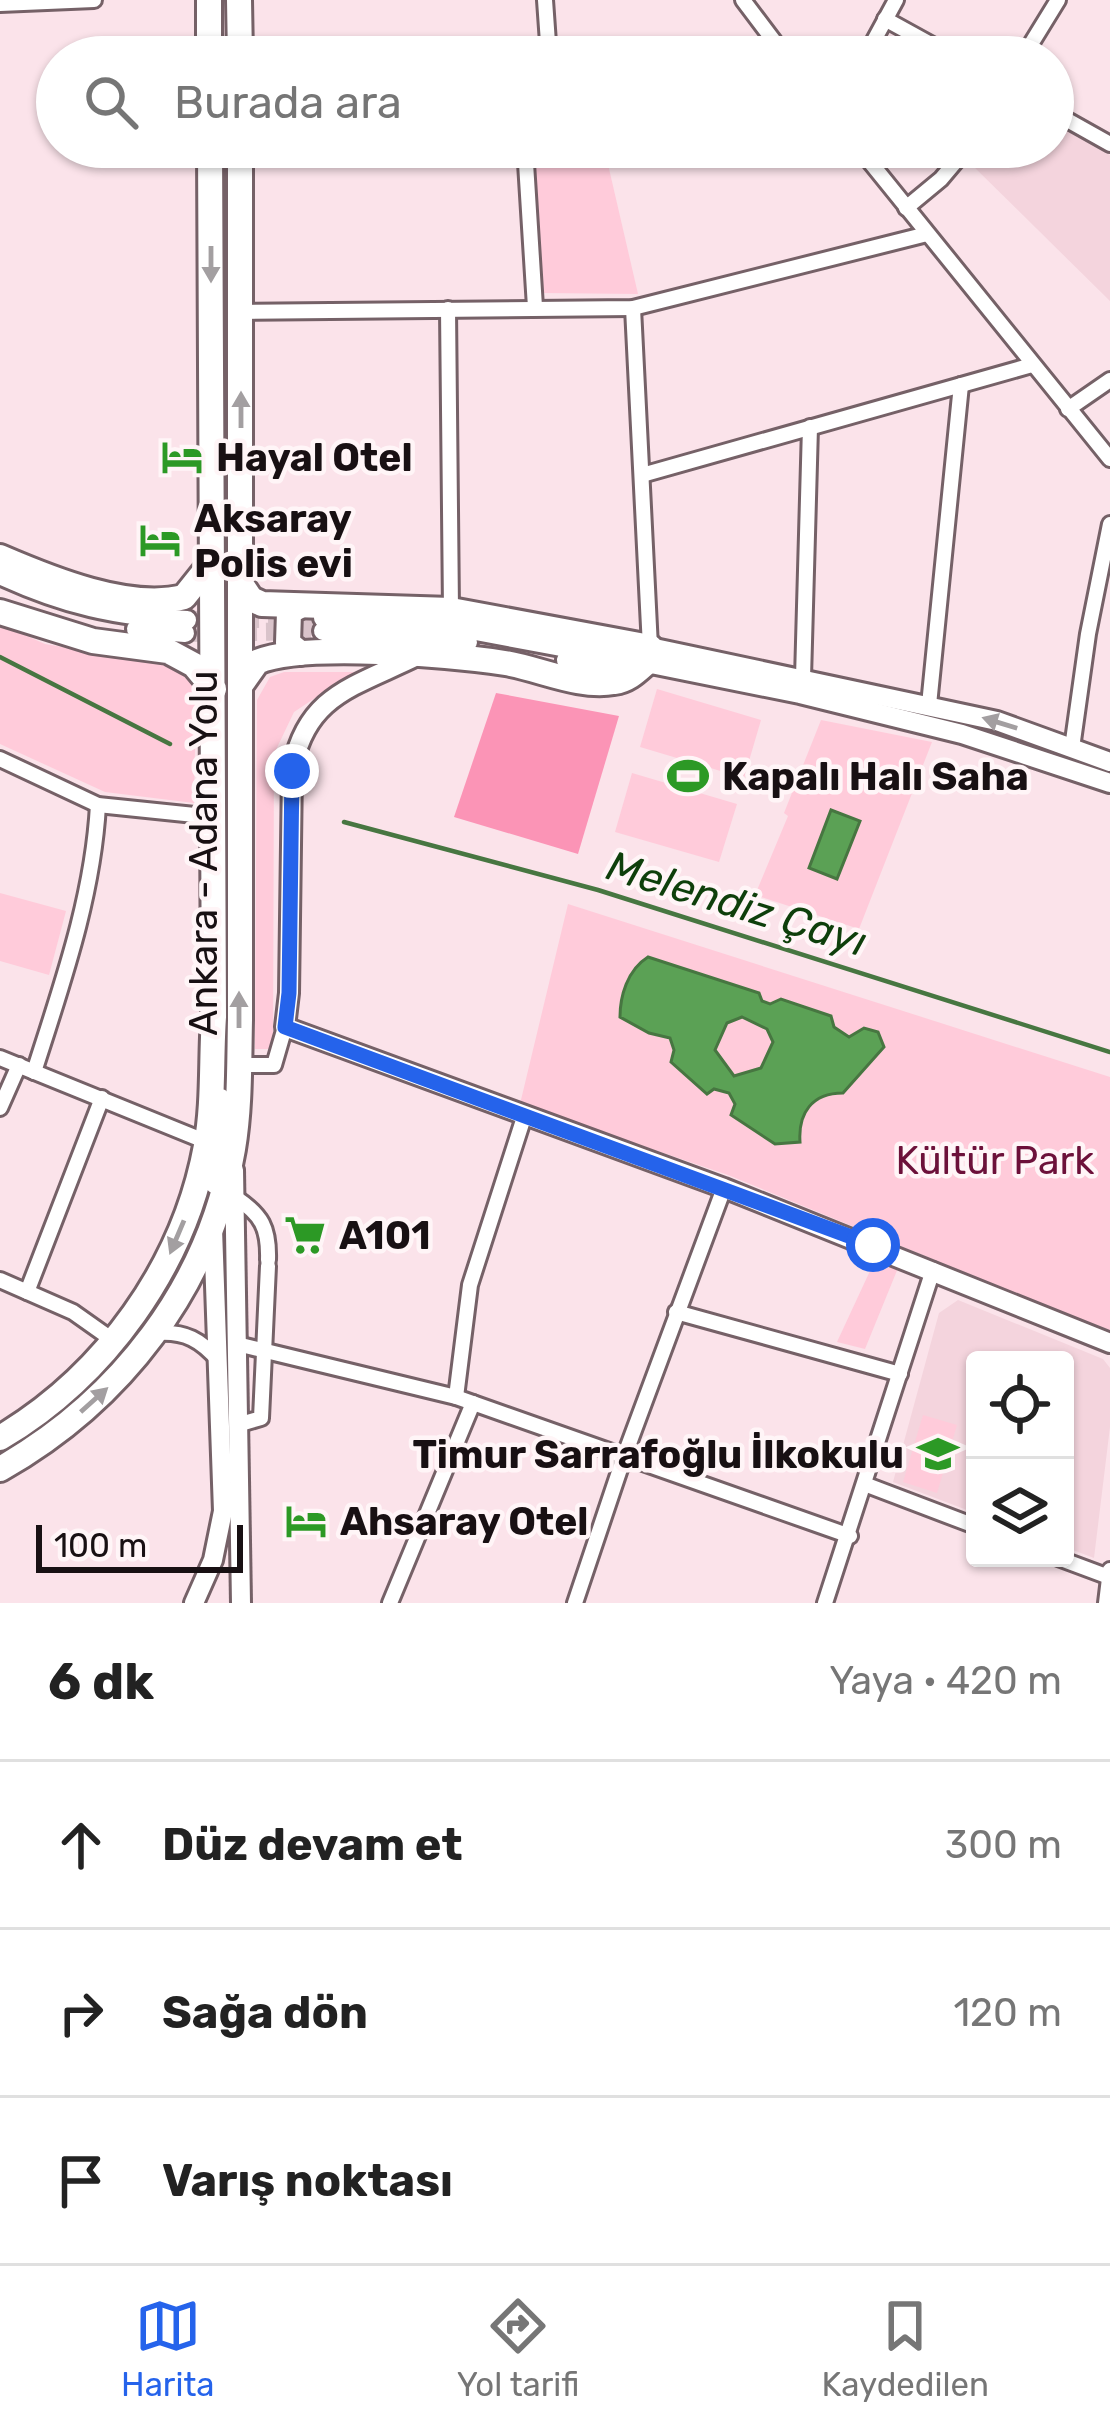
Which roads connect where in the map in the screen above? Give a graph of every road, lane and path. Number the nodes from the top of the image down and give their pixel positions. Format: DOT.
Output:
graph roads {
  1 [pos="94,0"];
  2 [pos="208,0"];
  3 [pos="239,0"];
  4 [pos="545,0"];
  5 [pos="743,0"];
  6 [pos="896,0"];
  7 [pos="1058,0"];
  8 [pos="0,4"];
  9 [pos="885,19"];
  10 [pos="209,36"];
  11 [pos="240,36"];
  12 [pos="548,36"];
  13 [pos="770,36"];
  14 [pos="876,36"];
  15 [pos="916,36"];
  16 [pos="1036,36"];
  17 [pos="1074,124"];
  18 [pos="1110,144"];
  19 [pos="210,168"];
  20 [pos="240,168"];
  21 [pos="526,168"];
  22 [pos="875,168"];
  23 [pos="950,168"];
  24 [pos="906,208"];
  25 [pos="927,234"];
  26 [pos="535,307"];
  27 [pos="633,308"];
  28 [pos="448,309"];
  29 [pos="241,312"];
  30 [pos="1032,365"];
  31 [pos="1110,380"];
  32 [pos="961,385"];
  33 [pos="1068,409"];
  34 [pos="810,427"];
  35 [pos="1110,459"];
  36 [pos="642,475"];
  37 [pos="1110,524"];
  38 [pos="0,557"];
  39 [pos="213,560"];
  40 [pos="0,574"];
  41 [pos="241,584"];
  42 [pos="0,588"];
  43 [pos="451,610"];
  44 [pos="0,612"];
  45 [pos="315,618"];
  46 [pos="300,652"];
  47 [pos="421,654"];
  48 [pos="648,655"];
  49 [pos="803,679"];
  50 [pos="227,688"];
  51 [pos="929,704"];
  52 [pos="1072,748"];
  53 [pos="0,759"];
  54 [pos="1110,762"];
  55 [pos="1110,783"];
  56 [pos="98,805"];
  57 [pos="214,817"];
  58 [pos="214,1017"];
  59 [pos="285,1027"];
  60 [pos="0,1058"];
  61 [pos="238,1064"];
  62 [pos="26,1069"];
  63 [pos="102,1098"];
  64 [pos="0,1108"];
  65 [pos="525,1114"];
  66 [pos="207,1142"];
  67 [pos="233,1150"];
  68 [pos="724,1189"];
  69 [pos="235,1197"];
  70 [pos="213,1226"];
  71 [pos="933,1270"];
  72 [pos="1,1281"];
  73 [pos="27,1292"];
  74 [pos="676,1312"];
  75 [pos="157,1333"];
  76 [pos="114,1341"];
  77 [pos="1110,1343"];
  78 [pos="237,1344"];
  79 [pos="265,1351"];
  80 [pos="220,1362"];
  81 [pos="900,1374"];
  82 [pos="456,1397"];
  83 [pos="473,1403"];
  84 [pos="237,1425"];
  85 [pos="0,1438"];
  86 [pos="623,1457"];
  87 [pos="0,1469"];
  88 [pos="867,1485"];
  89 [pos="966,1523"];
  90 [pos="850,1536"];
  91 [pos="1074,1563"];
  92 [pos="1109,1574"];
  93 [pos="194,1603"];
  94 [pos="241,1603"];
  95 [pos="390,1603"];
  96 [pos="575,1603"];
  97 [pos="825,1603"];
  98 [pos="1106,1603"];
  1 -- 8 [label="street"];
  2 -- 10 [label="highway"];
  3 -- 11 [label="highway"];
  4 -- 12 [label="street"];
  5 -- 13 [label="street"];
  6 -- 9 [label="street"];
  7 -- 16 [label="street"];
  9 -- 14 [label="street"];
  9 -- 15 [label="street"];
  17 -- 18 [label="street"];
  19 -- 39 [label="highway, Ankara - Adana Yolu, one-way"];
  20 -- 29 [label="highway, Ankara - Adana Yolu"];
  21 -- 26 [label="street"];
  22 -- 24 [label="street"];
  23 -- 24 [label="street"];
  24 -- 25 [label="street"];
  25 -- 27 [label="street"];
  25 -- 30 [label="street"];
  26 -- 27 [label="street"];
  26 -- 28 [label="street"];
  27 -- 36 [label="street"];
  28 -- 29 [label="street"];
  28 -- 43 [label="street"];
  41 -- 29 [label="highway, Ankara - Adana Yolu, one-way"];
  30 -- 32 [label="street"];
  30 -- 33 [label="street"];
  31 -- 33 [label="street"];
  32 -- 34 [label="street"];
  32 -- 51 [label="street"];
  33 -- 35 [label="street"];
  34 -- 36 [label="street"];
  34 -- 49 [label="street"];
  36 -- 48 [label="street"];
  37 -- 52 [label="street"];
  38 -- 39 [label="highway"];
  39 -- 50 [label="highway, Ankara - Adana Yolu"];
  40 -- 42 [label="main road"];
  41 -- 45 [label="highway"];
  41 -- 50 [label="highway, Ankara - Adana Yolu"];
  43 -- 45 [label="highway"];
  43 -- 48 [label="highway"];
  44 -- 50 [label="highway"];
  45 -- 46 [label="highway"];
  45 -- 48 [label="main road"];
  46 -- 47 [label="highway"];
  46 -- 50 [label="highway"];
  47 -- 48 [label="highway"];
  47 -- 59 [label="main road"];
  48 -- 49 [label="main road"];
  48 -- 55 [label="main road"];
  49 -- 51 [label="main road"];
  50 -- 57 [label="highway, Ankara - Adana Yolu"];
  61 -- 50 [label="highway, Ankara - Adana Yolu, one-way"];
  52 -- 51 [label="main road, one-way"];
  52 -- 54 [label="main road"];
  53 -- 56 [label="street"];
  56 -- 57 [label="street"];
  56 -- 62 [label="street"];
  57 -- 58 [label="highway, Ankara - Adana Yolu"];
  58 -- 66 [label="highway, Ankara - Adana Yolu"];
  58 -- 70 [label="main road"];
  59 -- 61 [label="street"];
  59 -- 65 [label="main road"];
  60 -- 62 [label="street"];
  61 -- 67 [label="highway, Ankara - Adana Yolu"];
  62 -- 63 [label="street"];
  62 -- 64 [label="street"];
  63 -- 66 [label="street"];
  63 -- 73 [label="street"];
  65 -- 68 [label="main road"];
  65 -- 82 [label="street"];
  66 -- 76 [label="highway, Ankara - Adana Yolu, one-way"];
  67 -- 69 [label="main road"];
  67 -- 70 [label="highway, Ankara - Adana Yolu"];
  68 -- 71 [label="main road"];
  68 -- 74 [label="street"];
  69 -- 78 [label="main road"];
  69 -- 79 [label="street"];
  70 -- 75 [label="highway, Ankara - Adana Yolu"];
  70 -- 80 [label="main road"];
  71 -- 77 [label="main road"];
  71 -- 81 [label="street"];
  72 -- 73 [label="street"];
  73 -- 76 [label="street"];
  74 -- 81 [label="street"];
  74 -- 86 [label="street"];
  75 -- 80 [label="street"];
  87 -- 75 [label="highway, Ankara - Adana Yolu, one-way"];
  76 -- 85 [label="highway, Ankara - Adana Yolu"];
  78 -- 79 [label="street"];
  78 -- 84 [label="main road"];
  79 -- 82 [label="street"];
  79 -- 84 [label="street"];
  80 -- 93 [label="main road"];
  81 -- 88 [label="street"];
  82 -- 83 [label="street"];
  83 -- 86 [label="street"];
  83 -- 95 [label="street"];
  84 -- 94 [label="main road"];
  86 -- 90 [label="street"];
  86 -- 96 [label="street"];
  88 -- 89 [label="street"];
  88 -- 90 [label="street"];
  90 -- 97 [label="street"];
  91 -- 92 [label="street"];
  92 -- 98 [label="street"];
}
